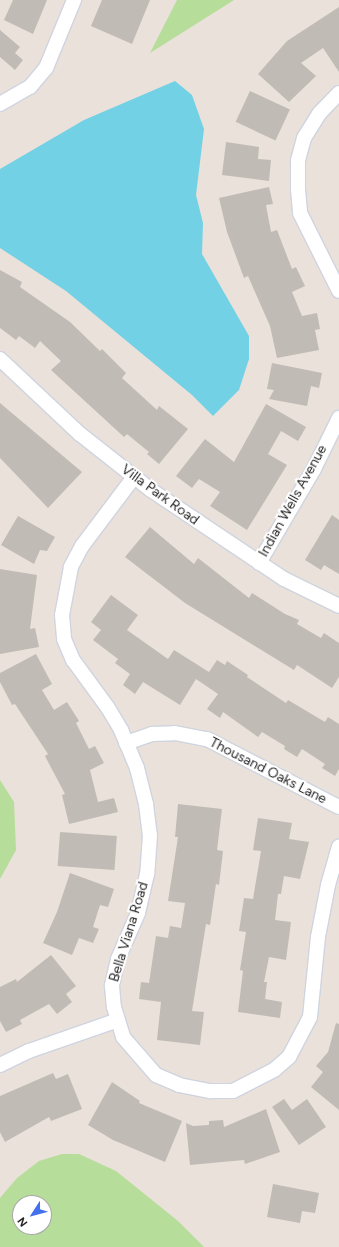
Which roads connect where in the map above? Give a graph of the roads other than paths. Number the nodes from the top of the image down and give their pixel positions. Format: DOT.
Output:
graph roads {
  1 [pos="74,0"];
  2 [pos="339,93"];
  3 [pos="0,104"];
  4 [pos="339,291"];
  5 [pos="0,359"];
  6 [pos="339,418"];
  7 [pos="134,477"];
  8 [pos="259,563"];
  9 [pos="339,606"];
  10 [pos="126,743"];
  11 [pos="339,807"];
  12 [pos="339,847"];
  13 [pos="118,1020"];
  14 [pos="0,1065"];
  1 -- 3 [label="street"];
  2 -- 4 [label="street"];
  5 -- 7 [label="street, Villa Park Road"];
  6 -- 8 [label="street, Indian Wells Avenue"];
  7 -- 8 [label="street, Villa Park Road"];
  7 -- 10 [label="street, Bella Viana Road"];
  8 -- 9 [label="street, Villa Park Road"];
  10 -- 11 [label="street, Thousand Oaks Lane"];
  10 -- 13 [label="street, Bella Viana Road"];
  12 -- 13 [label="street, Bella Viana Road"];
  13 -- 14 [label="street"];
}
